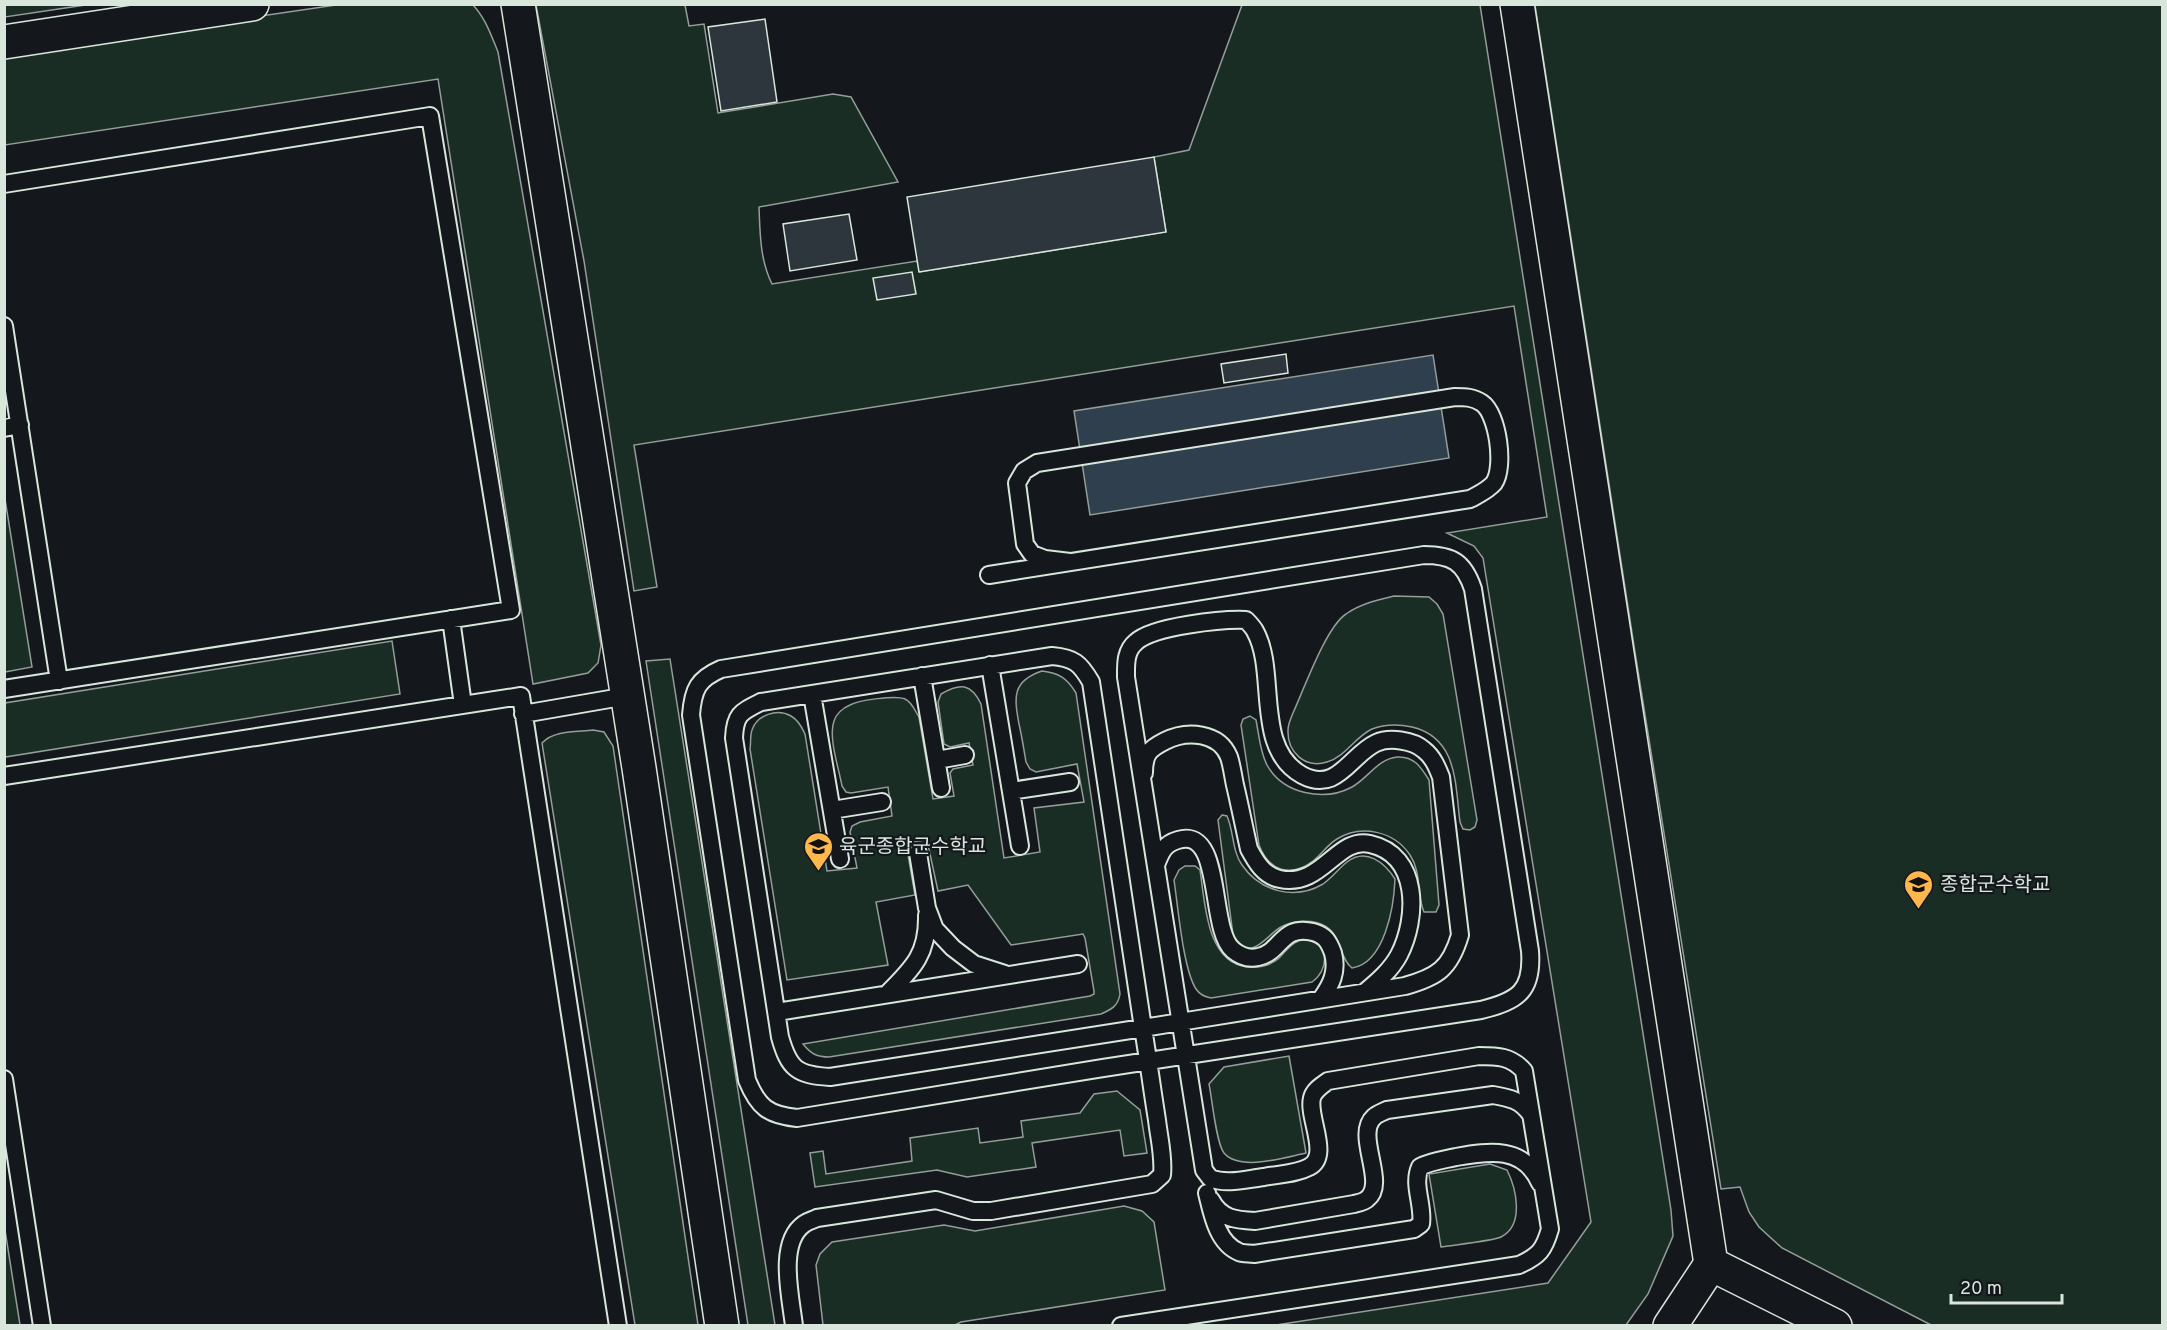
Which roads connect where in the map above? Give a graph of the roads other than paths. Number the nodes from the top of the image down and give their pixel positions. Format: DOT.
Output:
graph roads {
  1 [pos="252,4"];
  2 [pos="518,4"];
  3 [pos="1517,4"];
  4 [pos="4,42"];
  5 [pos="4,184"];
  6 [pos="4,326"];
  7 [pos="12,427"];
  8 [pos="1070,562"];
  9 [pos="989,575"];
  10 [pos="451,619"];
  11 [pos="990,665"];
  12 [pos="922,676"];
  13 [pos="59,681"];
  14 [pos="4,689"];
  15 [pos="812,694"];
  16 [pos="627,696"];
  17 [pos="463,705"];
  18 [pos="523,714"];
  19 [pos="965,755"];
  20 [pos="937,760"];
  21 [pos="4,776"];
  22 [pos="1070,782"];
  23 [pos="941,788"];
  24 [pos="1011,791"];
  25 [pos="1144,792"];
  26 [pos="882,802"];
  27 [pos="832,810"];
  28 [pos="1020,846"];
  29 [pos="918,853"];
  30 [pos="840,859"];
  31 [pos="1156,865"];
  32 [pos="927,908"];
  33 [pos="1078,964"];
  34 [pos="1008,975"];
  35 [pos="1365,992"];
  36 [pos="887,994"];
  37 [pos="1321,999"];
  38 [pos="777,1012"];
  39 [pos="1180,1022"];
  40 [pos="1143,1028"];
  41 [pos="1186,1056"];
  42 [pos="1148,1062"];
  43 [pos="4,1079"];
  44 [pos="1532,1116"];
  45 [pos="1204,1170"];
  46 [pos="1544,1192"];
  47 [pos="1208,1193"];
  48 [pos="1711,1264"];
  49 [pos="42,1326"];
  50 [pos="618,1326"];
  51 [pos="722,1326"];
  52 [pos="794,1326"];
  53 [pos="1121,1326"];
  54 [pos="1670,1326"];
  55 [pos="1835,1326"];
  1 -- 4 [label="street"];
  2 -- 16 [label="street"];
  3 -- 48 [label="street"];
  5 -- 10 [label="lane"];
  6 -- 7 [label="lane"];
  7 -- 13 [label="lane"];
  8 -- 8 [label="lane"];
  8 -- 9 [label="lane"];
  10 -- 13 [label="lane"];
  10 -- 17 [label="lane"];
  11 -- 12 [label="lane"];
  11 -- 24 [label="lane"];
  11 -- 40 [label="lane"];
  12 -- 15 [label="lane"];
  12 -- 20 [label="lane"];
  13 -- 14 [label="lane"];
  15 -- 27 [label="lane"];
  15 -- 38 [label="lane"];
  16 -- 18 [label="lane"];
  16 -- 51 [label="street"];
  17 -- 18 [label="lane"];
  17 -- 21 [label="lane"];
  18 -- 50 [label="lane"];
  19 -- 20 [label="lane"];
  20 -- 23 [label="lane"];
  22 -- 24 [label="lane"];
  24 -- 28 [label="lane"];
  25 -- 31 [label="lane"];
  25 -- 35 [label="lane"];
  25 -- 35 [label="lane"];
  26 -- 27 [label="lane"];
  27 -- 30 [label="lane"];
  29 -- 32 [label="lane"];
  31 -- 37 [label="lane"];
  31 -- 39 [label="lane"];
  32 -- 34 [label="lane"];
  32 -- 36 [label="lane"];
  33 -- 34 [label="lane"];
  34 -- 36 [label="lane"];
  35 -- 37 [label="lane"];
  36 -- 38 [label="lane"];
  37 -- 39 [label="lane"];
  38 -- 40 [label="lane"];
  39 -- 40 [label="lane"];
  39 -- 41 [label="lane"];
  40 -- 42 [label="lane"];
  41 -- 42 [label="lane"];
  41 -- 42 [label="lane"];
  41 -- 45 [label="lane"];
  42 -- 52 [label="lane"];
  43 -- 49 [label="lane"];
  44 -- 45 [label="lane"];
  44 -- 46 [label="lane"];
  44 -- 47 [label="lane"];
  45 -- 47 [label="lane"];
  46 -- 47 [label="lane"];
  46 -- 53 [label="lane"];
  48 -- 54 [label="street"];
  48 -- 55 [label="street"];
}
